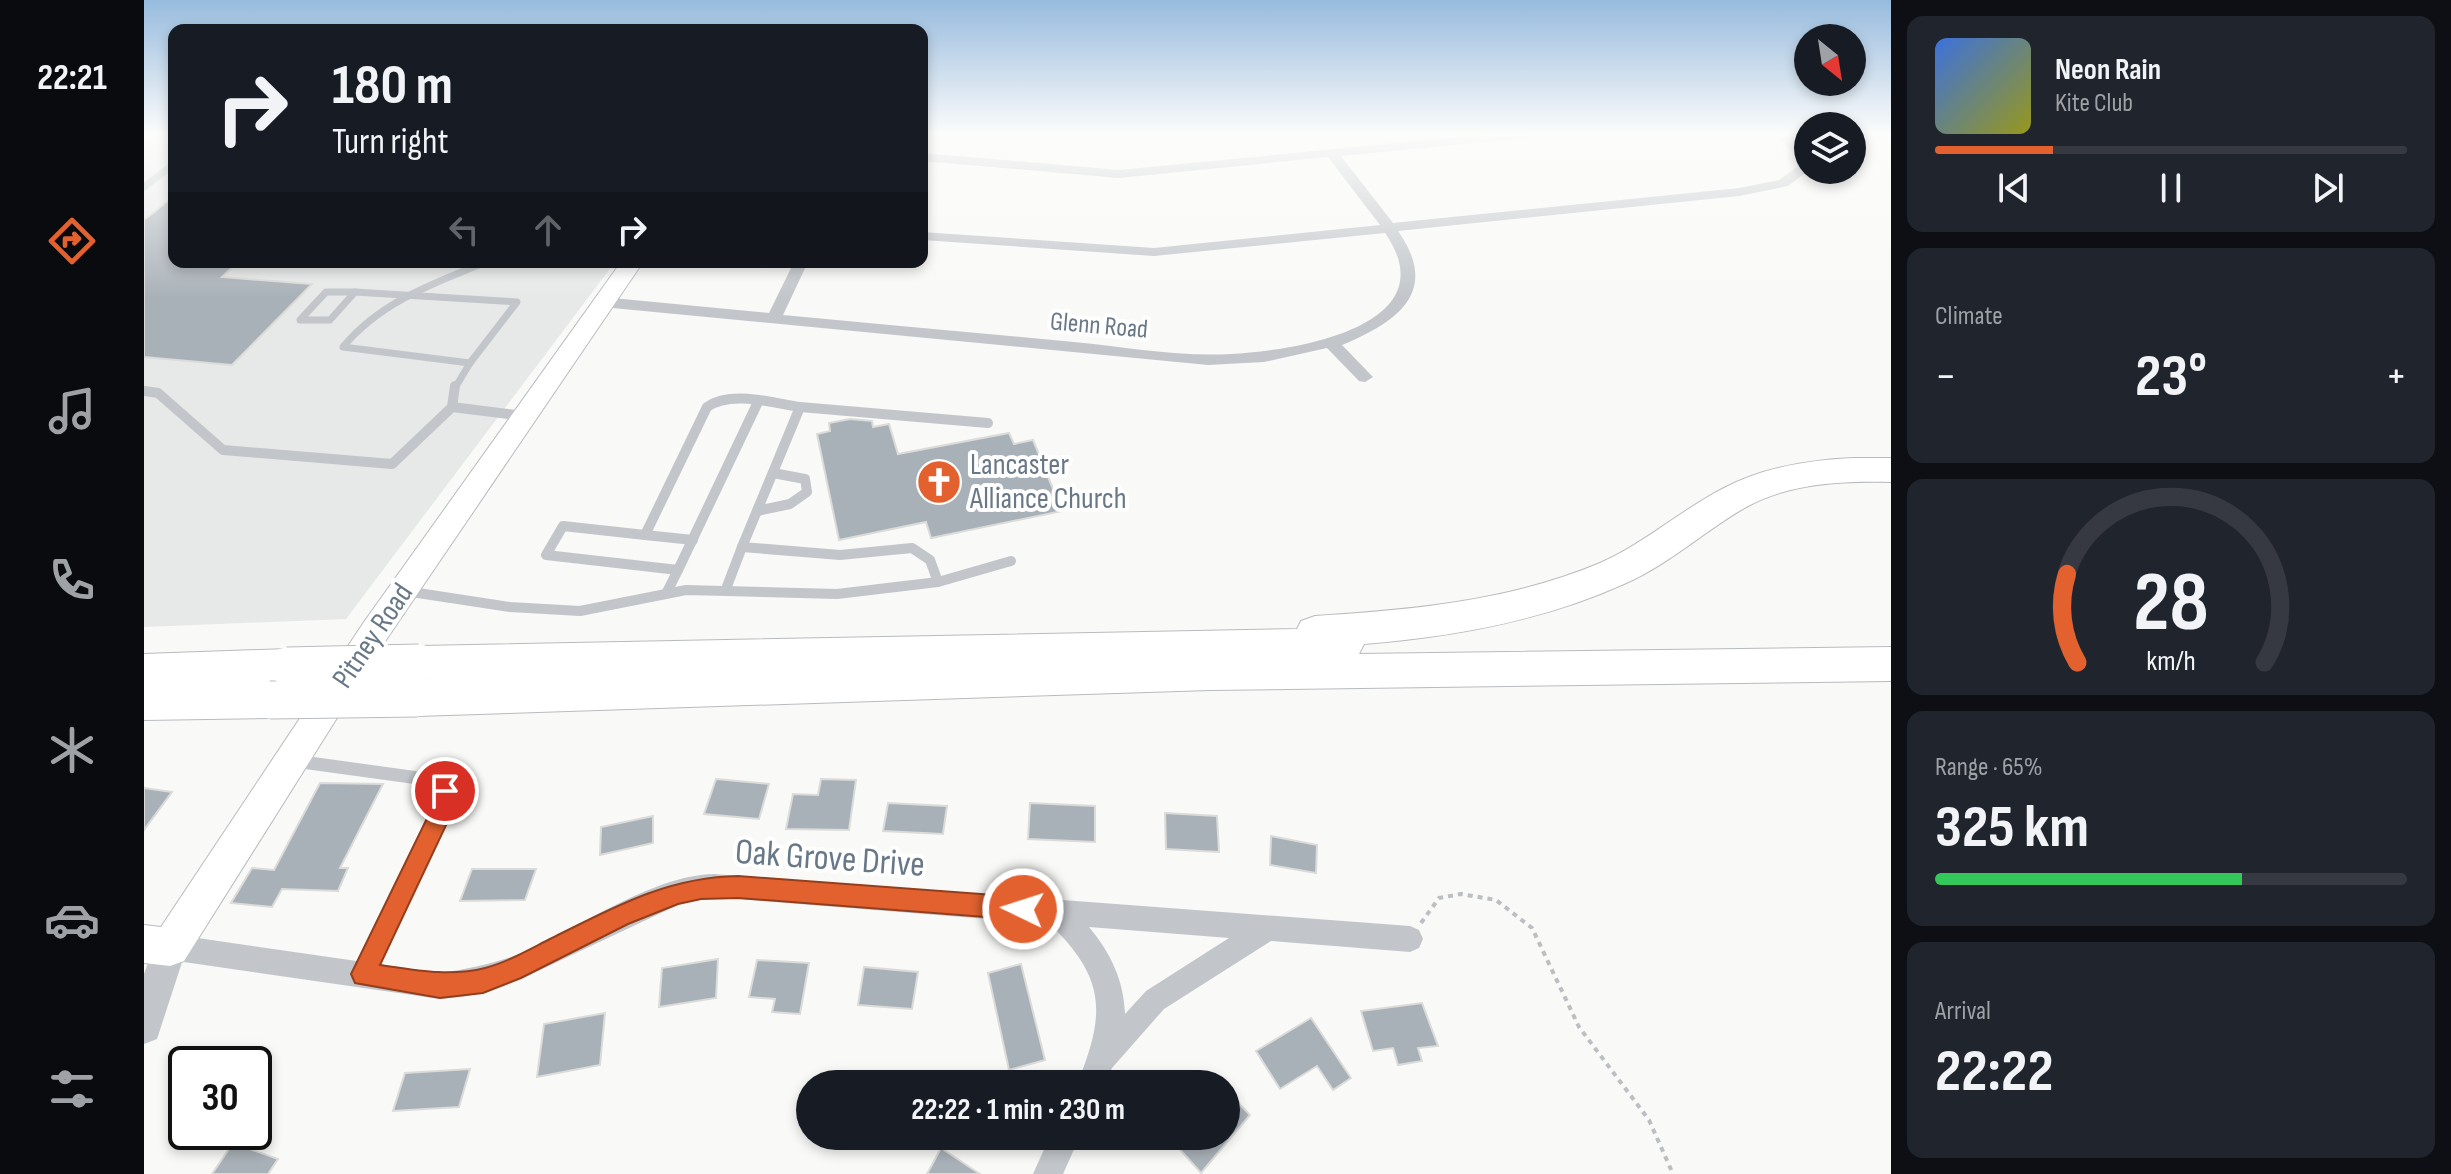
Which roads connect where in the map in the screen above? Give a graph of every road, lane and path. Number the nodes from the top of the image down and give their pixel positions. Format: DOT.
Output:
graph roads {
  1 [pos="1358,189"];
  2 [pos="1761,189"];
  3 [pos="1388,229"];
  4 [pos="928,236"];
  5 [pos="472,268"];
  6 [pos="628,268"];
  7 [pos="798,268"];
  8 [pos="355,292"];
  9 [pos="410,294"];
  10 [pos="602,302"];
  11 [pos="773,320"];
  12 [pos="1330,342"];
  13 [pos="470,363"];
  14 [pos="1365,377"];
  15 [pos="144,391"];
  16 [pos="758,402"];
  17 [pos="452,407"];
  18 [pos="800,407"];
  19 [pos="524,416"];
  20 [pos="988,423"];
  21 [pos="1891,470"];
  22 [pos="773,473"];
  23 [pos="757,511"];
  24 [pos="645,535"];
  25 [pos="693,540"];
  26 [pos="742,547"];
  27 [pos="1011,561"];
  28 [pos="678,570"];
  29 [pos="938,582"];
  30 [pos="726,589"];
  31 [pos="403,591"];
  32 [pos="667,592"];
  33 [pos="1891,639"];
  34 [pos="1033,649"];
  35 [pos="1891,667"];
  36 [pos="144,671"];
  37 [pos="418,680"];
  38 [pos="279,683"];
  39 [pos="144,702"];
  40 [pos="291,761"];
  41 [pos="1055,911"];
  42 [pos="1268,928"];
  43 [pos="1410,939"];
  44 [pos="157,945"];
  45 [pos="363,974"];
  46 [pos="144,1026"];
  47 [pos="1105,1057"];
  48 [pos="1098,1070"];
  49 [pos="1059,1150"];
  50 [pos="1048,1174"];
  51 [pos="1673,1174"];
  1 -- 3 [label="street, Glenn Road"];
  2 -- 3 [label="street"];
  3 -- 4 [label="street"];
  3 -- 12 [label="street, Glenn Road"];
  5 -- 9 [label="lane"];
  6 -- 10 [label="main road, Pitney Road"];
  7 -- 11 [label="street"];
  8 -- 8 [label="lane"];
  8 -- 9 [label="lane"];
  9 -- 13 [label="lane"];
  9 -- 13 [label="lane"];
  10 -- 11 [label="street, Glenn Road"];
  10 -- 19 [label="main road, Pitney Road"];
  11 -- 12 [label="street, Glenn Road"];
  12 -- 14 [label="street"];
  13 -- 17 [label="lane"];
  15 -- 17 [label="lane"];
  16 -- 18 [label="lane"];
  16 -- 24 [label="lane"];
  16 -- 25 [label="lane"];
  17 -- 19 [label="lane"];
  18 -- 20 [label="lane"];
  18 -- 22 [label="lane"];
  19 -- 31 [label="main road, Pitney Road"];
  21 -- 34 [label="highway"];
  22 -- 23 [label="lane"];
  22 -- 23 [label="lane"];
  23 -- 26 [label="lane"];
  24 -- 25 [label="lane"];
  24 -- 28 [label="lane"];
  25 -- 28 [label="lane"];
  26 -- 29 [label="lane"];
  26 -- 30 [label="lane"];
  27 -- 29 [label="lane"];
  28 -- 32 [label="lane"];
  29 -- 30 [label="lane"];
  30 -- 32 [label="lane"];
  31 -- 32 [label="lane"];
  31 -- 40 [label="main road, Pitney Road"];
  33 -- 34 [label="highway"];
  34 -- 37 [label="highway"];
  35 -- 37 [label="highway"];
  36 -- 38 [label="highway"];
  37 -- 38 [label="highway, bridge"];
  38 -- 39 [label="highway"];
  40 -- 44 [label="main road, Pitney Road"];
  40 -- 45 [label="lane"];
  41 -- 42 [label="street, Oak Grove Drive"];
  41 -- 45 [label="street, Oak Grove Drive"];
  41 -- 47 [label="street"];
  42 -- 43 [label="street, Oak Grove Drive"];
  42 -- 47 [label="street"];
  43 -- 51 [label="path"];
  44 -- 45 [label="street, Oak Grove Drive"];
  44 -- 46 [label="street, Pitney Road"];
  47 -- 48 [label="street"];
  49 -- 50 [label="street"];
}
